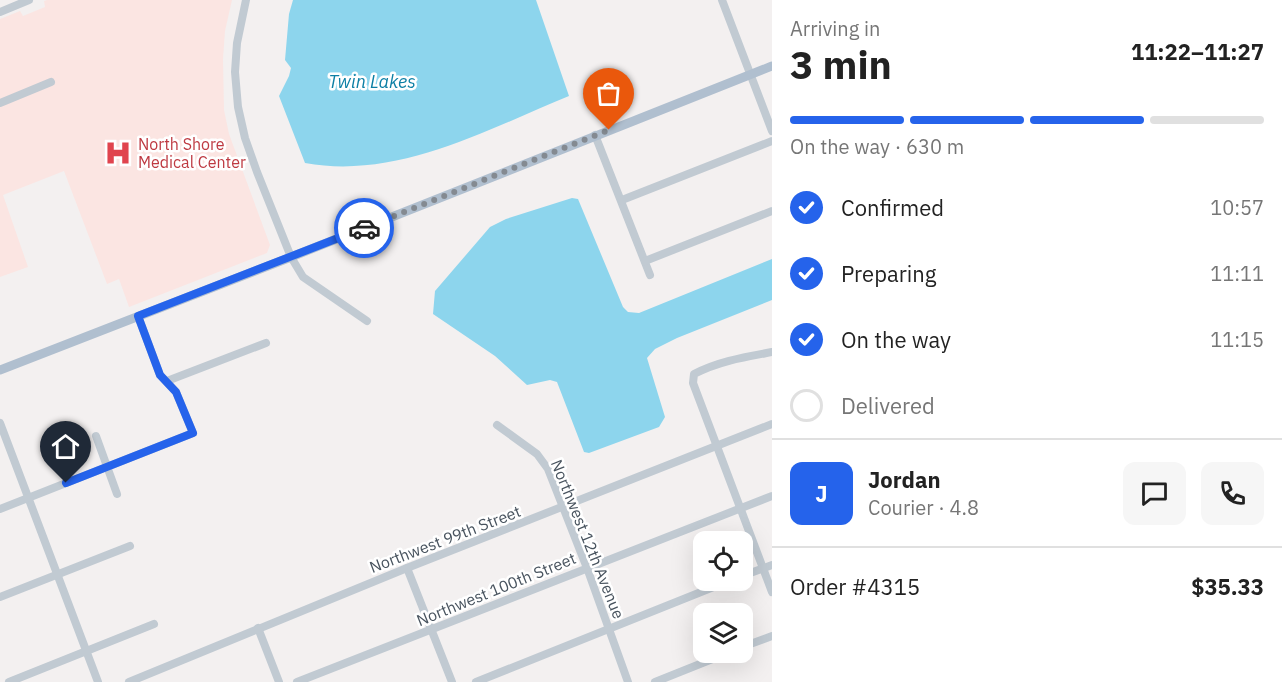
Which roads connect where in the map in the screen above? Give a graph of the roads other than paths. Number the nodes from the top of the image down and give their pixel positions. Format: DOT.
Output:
graph roads {
  1 [pos="29,0"];
  2 [pos="246,0"];
  3 [pos="722,0"];
  4 [pos="0,12"];
  5 [pos="772,66"];
  6 [pos="750,74"];
  7 [pos="51,82"];
  8 [pos="0,103"];
  9 [pos="772,131"];
  10 [pos="596,135"];
  11 [pos="772,141"];
  12 [pos="622,200"];
  13 [pos="772,210"];
  14 [pos="291,257"];
  15 [pos="645,261"];
  16 [pos="650,274"];
  17 [pos="138,316"];
  18 [pos="367,321"];
  19 [pos="266,342"];
  20 [pos="772,352"];
  21 [pos="0,370"];
  22 [pos="167,381"];
  23 [pos="0,423"];
  24 [pos="772,424"];
  25 [pos="497,426"];
  26 [pos="96,436"];
  27 [pos="716,447"];
  28 [pos="106,466"];
  29 [pos="117,494"];
  30 [pos="772,496"];
  31 [pos="28,499"];
  32 [pos="563,507"];
  33 [pos="0,509"];
  34 [pos="739,509"];
  35 [pos="130,546"];
  36 [pos="772,564"];
  37 [pos="407,568"];
  38 [pos="587,568"];
  39 [pos="762,568"];
  40 [pos="753,572"];
  41 [pos="57,574"];
  42 [pos="704,591"];
  43 [pos="772,592"];
  44 [pos="0,597"];
  45 [pos="154,624"];
  46 [pos="258,628"];
  47 [pos="432,630"];
  48 [pos="609,630"];
  49 [pos="772,636"];
  50 [pos="753,643"];
  51 [pos="86,651"];
  52 [pos="703,663"];
  53 [pos="9,682"];
  54 [pos="98,682"];
  55 [pos="129,682"];
  56 [pos="279,682"];
  57 [pos="297,682"];
  58 [pos="452,682"];
  59 [pos="476,682"];
  60 [pos="628,682"];
  61 [pos="656,682"];
  1 -- 4 [label="street"];
  2 -- 14 [label="street"];
  3 -- 6 [label="street"];
  5 -- 6 [label="main road"];
  6 -- 9 [label="street"];
  6 -- 10 [label="main road"];
  7 -- 8 [label="street"];
  10 -- 12 [label="street"];
  10 -- 14 [label="main road"];
  11 -- 12 [label="street"];
  12 -- 15 [label="street"];
  13 -- 15 [label="street"];
  14 -- 17 [label="main road"];
  14 -- 18 [label="street"];
  15 -- 16 [label="street"];
  17 -- 21 [label="main road"];
  17 -- 22 [label="street"];
  19 -- 22 [label="street"];
  20 -- 27 [label="street"];
  22 -- 28 [label="street"];
  23 -- 31 [label="street"];
  24 -- 27 [label="street, Northwest 99th Street"];
  25 -- 32 [label="street, Northwest 12th Avenue"];
  26 -- 28 [label="street"];
  27 -- 32 [label="street, Northwest 99th Street"];
  27 -- 34 [label="street"];
  28 -- 29 [label="street"];
  28 -- 31 [label="street"];
  30 -- 34 [label="street, Northwest 100th Street"];
  31 -- 33 [label="street"];
  31 -- 41 [label="street"];
  32 -- 37 [label="street, Northwest 99th Street"];
  32 -- 38 [label="street, Northwest 12th Avenue"];
  34 -- 38 [label="street, Northwest 100th Street"];
  34 -- 39 [label="street"];
  35 -- 41 [label="street"];
  36 -- 39 [label="street"];
  37 -- 46 [label="street, Northwest 99th Street"];
  37 -- 47 [label="street"];
  38 -- 47 [label="street, Northwest 100th Street"];
  38 -- 48 [label="street, Northwest 12th Avenue"];
  39 -- 40 [label="street"];
  39 -- 43 [label="street"];
  41 -- 44 [label="street"];
  41 -- 51 [label="street"];
  42 -- 48 [label="street"];
  45 -- 51 [label="street"];
  46 -- 55 [label="street, Northwest 99th Street"];
  46 -- 56 [label="street"];
  47 -- 57 [label="street, Northwest 100th Street"];
  47 -- 58 [label="street"];
  48 -- 59 [label="street"];
  48 -- 60 [label="street, Northwest 12th Avenue"];
  49 -- 50 [label="street"];
  51 -- 53 [label="street"];
  51 -- 54 [label="street"];
  52 -- 61 [label="street"];
}
